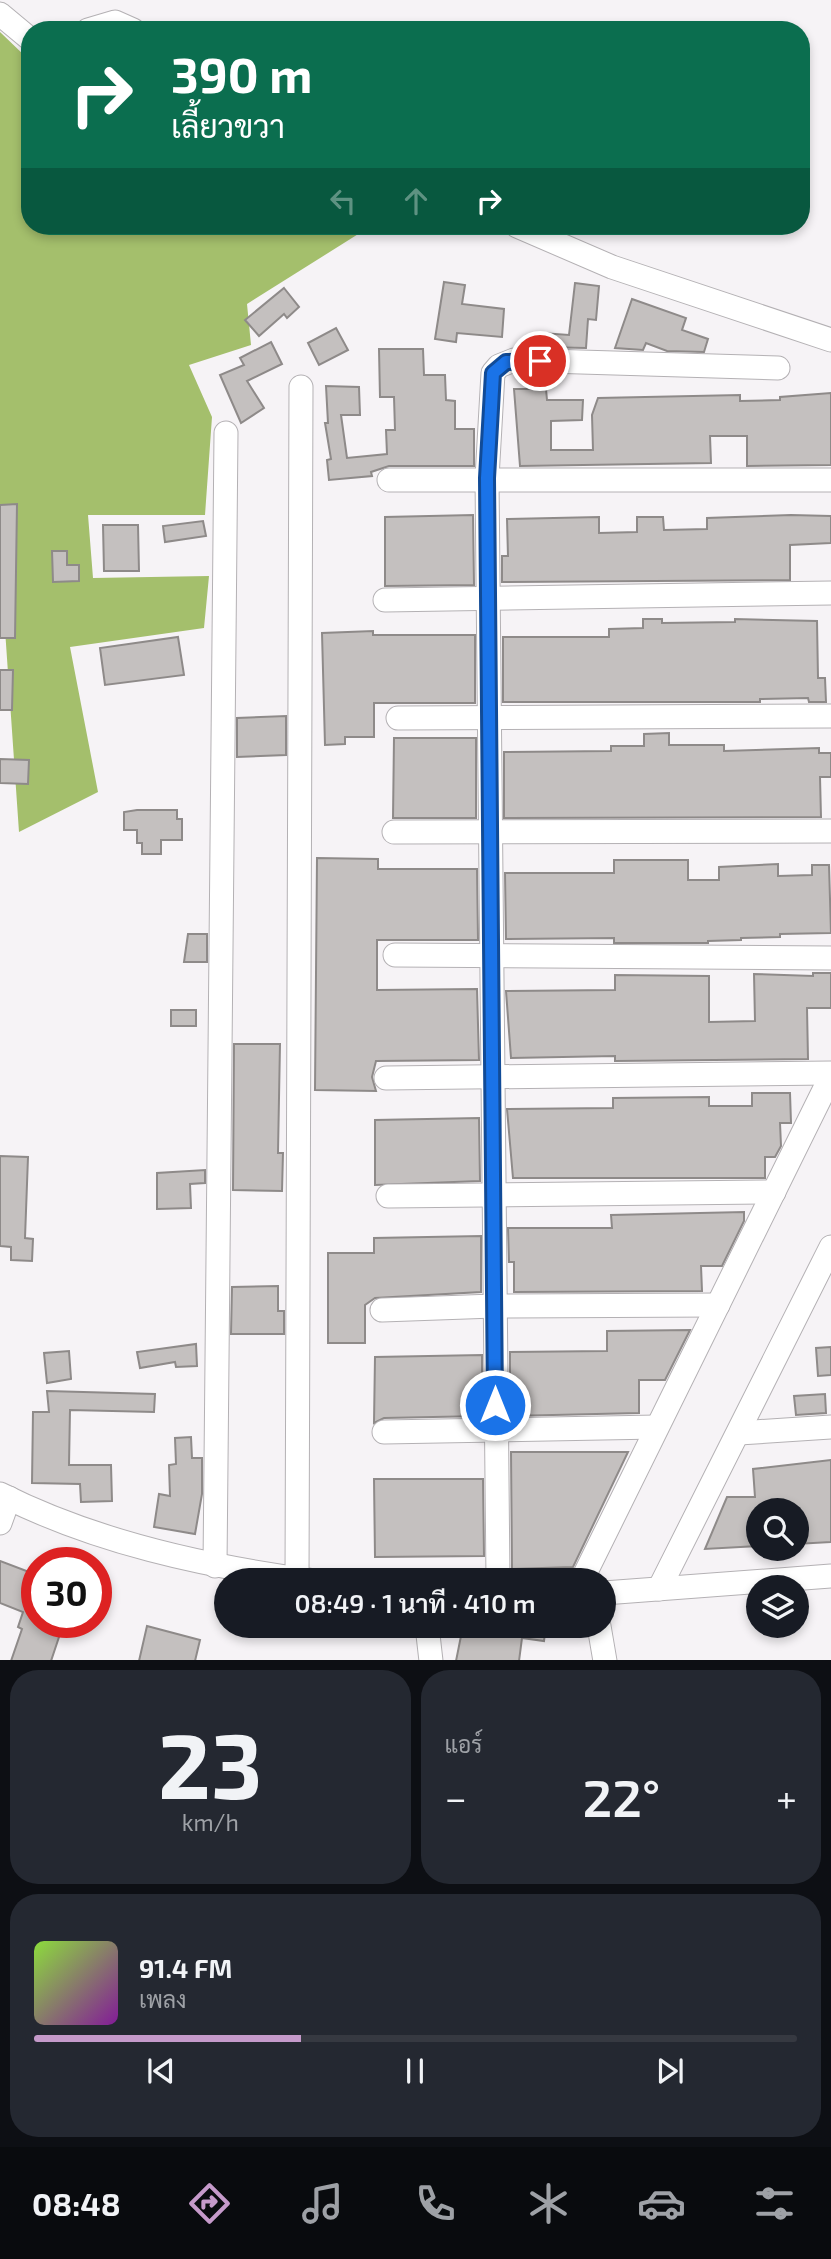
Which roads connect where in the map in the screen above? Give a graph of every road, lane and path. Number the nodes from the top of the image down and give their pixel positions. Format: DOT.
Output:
graph roads {
  1 [pos="0,14"];
  2 [pos="21,32"];
  3 [pos="538,235"];
  4 [pos="831,340"];
  5 [pos="778,368"];
  6 [pos="301,387"];
  7 [pos="226,433"];
  8 [pos="487,478"];
  9 [pos="389,480"];
  10 [pos="831,480"];
  11 [pos="831,593"];
  12 [pos="488,598"];
  13 [pos="385,600"];
  14 [pos="489,716"];
  15 [pos="831,716"];
  16 [pos="398,718"];
  17 [pos="490,831"];
  18 [pos="831,831"];
  19 [pos="394,832"];
  20 [pos="394,955"];
  21 [pos="491,956"];
  22 [pos="831,958"];
  23 [pos="492,1074"];
  24 [pos="831,1075"];
  25 [pos="386,1078"];
  26 [pos="774,1192"];
  27 [pos="388,1196"];
  28 [pos="493,1197"];
  29 [pos="831,1247"];
  30 [pos="831,1294"];
  31 [pos="806,1296"];
  32 [pos="718,1305"];
  33 [pos="494,1306"];
  34 [pos="382,1310"];
  35 [pos="657,1427"];
  36 [pos="831,1427"];
  37 [pos="495,1430"];
  38 [pos="384,1432"];
  39 [pos="739,1433"];
  40 [pos="5,1496"];
  41 [pos="0,1523"];
  42 [pos="215,1566"];
  43 [pos="228,1568"];
  44 [pos="302,1568"];
  45 [pos="498,1568"];
  46 [pos="588,1568"];
  47 [pos="831,1576"];
  48 [pos="659,1589"];
  49 [pos="616,1592"];
  50 [pos="429,1638"];
  51 [pos="601,1638"];
  52 [pos="431,1660"];
  53 [pos="605,1660"];
  1 -- 2 [label="street"];
  3 -- 4 [label="street"];
  5 -- 8 [label="street"];
  6 -- 44 [label="street"];
  7 -- 42 [label="street"];
  8 -- 9 [label="street"];
  8 -- 10 [label="street"];
  8 -- 12 [label="street"];
  11 -- 12 [label="street"];
  12 -- 13 [label="street"];
  12 -- 14 [label="street"];
  14 -- 15 [label="street"];
  14 -- 16 [label="street"];
  14 -- 17 [label="street"];
  17 -- 18 [label="street"];
  17 -- 19 [label="street"];
  17 -- 21 [label="street"];
  20 -- 21 [label="street"];
  21 -- 22 [label="street"];
  21 -- 23 [label="street"];
  23 -- 24 [label="street"];
  23 -- 25 [label="street"];
  23 -- 28 [label="street"];
  24 -- 26 [label="street"];
  26 -- 28 [label="street"];
  26 -- 32 [label="street"];
  27 -- 28 [label="street"];
  28 -- 33 [label="street"];
  29 -- 31 [label="street"];
  30 -- 31 [label="street"];
  31 -- 39 [label="street"];
  32 -- 33 [label="street"];
  32 -- 35 [label="street"];
  33 -- 34 [label="street"];
  33 -- 37 [label="street"];
  35 -- 37 [label="street"];
  35 -- 46 [label="street"];
  36 -- 39 [label="street"];
  37 -- 38 [label="street"];
  37 -- 45 [label="street"];
  39 -- 48 [label="street"];
  40 -- 41 [label="street"];
  40 -- 42 [label="street"];
  42 -- 43 [label="street"];
  47 -- 48 [label="street"];
  48 -- 49 [label="street"];
  50 -- 52 [label="street"];
  51 -- 53 [label="street"];
}
